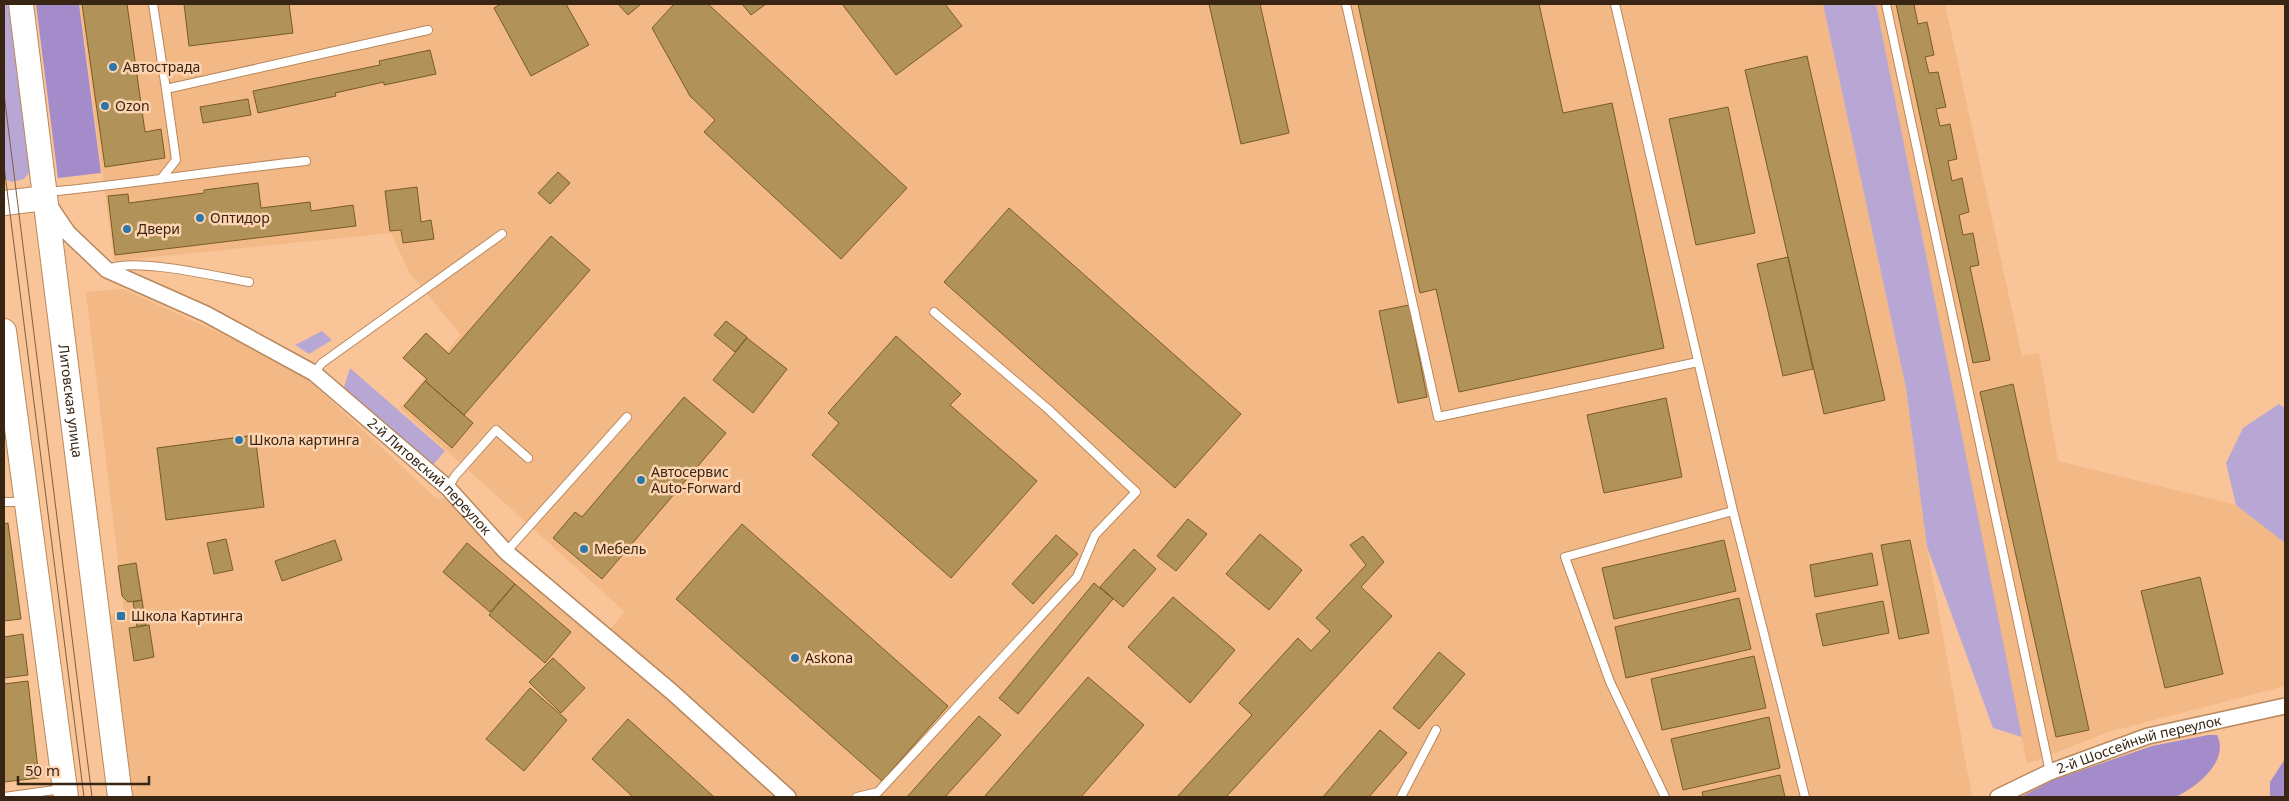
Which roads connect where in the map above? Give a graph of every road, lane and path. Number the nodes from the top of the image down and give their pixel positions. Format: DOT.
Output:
graph roads {
  1 [pos="21,4"];
  2 [pos="153,4"];
  3 [pos="1346,4"];
  4 [pos="1615,4"];
  5 [pos="1886,4"];
  6 [pos="428,30"];
  7 [pos="166,89"];
  8 [pos="306,161"];
  9 [pos="161,179"];
  10 [pos="45,195"];
  11 [pos="4,203"];
  12 [pos="502,234"];
  13 [pos="107,270"];
  14 [pos="249,282"];
  15 [pos="934,312"];
  16 [pos="4,331"];
  17 [pos="1698,362"];
  18 [pos="6,364"];
  19 [pos="314,373"];
  20 [pos="627,417"];
  21 [pos="528,458"];
  22 [pos="448,488"];
  23 [pos="14,502"];
  24 [pos="1733,510"];
  25 [pos="506,552"];
  26 [pos="2285,706"];
  27 [pos="1436,730"];
  28 [pos="2050,772"];
  29 [pos="65,793"];
  30 [pos="4,797"];
  31 [pos="120,797"];
  32 [pos="788,797"];
  33 [pos="857,797"];
  34 [pos="1401,797"];
  35 [pos="1665,797"];
  36 [pos="1805,797"];
  37 [pos="1998,797"];
  1 -- 10 [label="main road, Литовская улица"];
  2 -- 7 [label="lane"];
  3 -- 17 [label="lane"];
  4 -- 17 [label="lane"];
  5 -- 28 [label="lane"];
  6 -- 7 [label="lane"];
  7 -- 9 [label="lane"];
  8 -- 9 [label="lane"];
  9 -- 10 [label="lane"];
  10 -- 11 [label="main road"];
  10 -- 13 [label="street, 2-й Литовский переулок"];
  10 -- 31 [label="main road, Литовская улица"];
  12 -- 19 [label="lane"];
  13 -- 14 [label="lane"];
  13 -- 19 [label="street, 2-й Литовский переулок"];
  15 -- 33 [label="lane"];
  16 -- 18 [label="main road"];
  17 -- 24 [label="lane"];
  18 -- 23 [label="main road"];
  19 -- 22 [label="street, 2-й Литовский переулок"];
  20 -- 25 [label="lane"];
  21 -- 22 [label="lane"];
  22 -- 25 [label="street, 2-й Литовский переулок"];
  23 -- 29 [label="main road"];
  24 -- 35 [label="lane"];
  24 -- 36 [label="lane"];
  25 -- 32 [label="street, 2-й Литовский переулок"];
  26 -- 28 [label="street, 2-й Шоссейный переулок"];
  27 -- 34 [label="lane"];
  28 -- 37 [label="street, 2-й Шоссейный переулок"];
  29 -- 30 [label="lane"];
}
